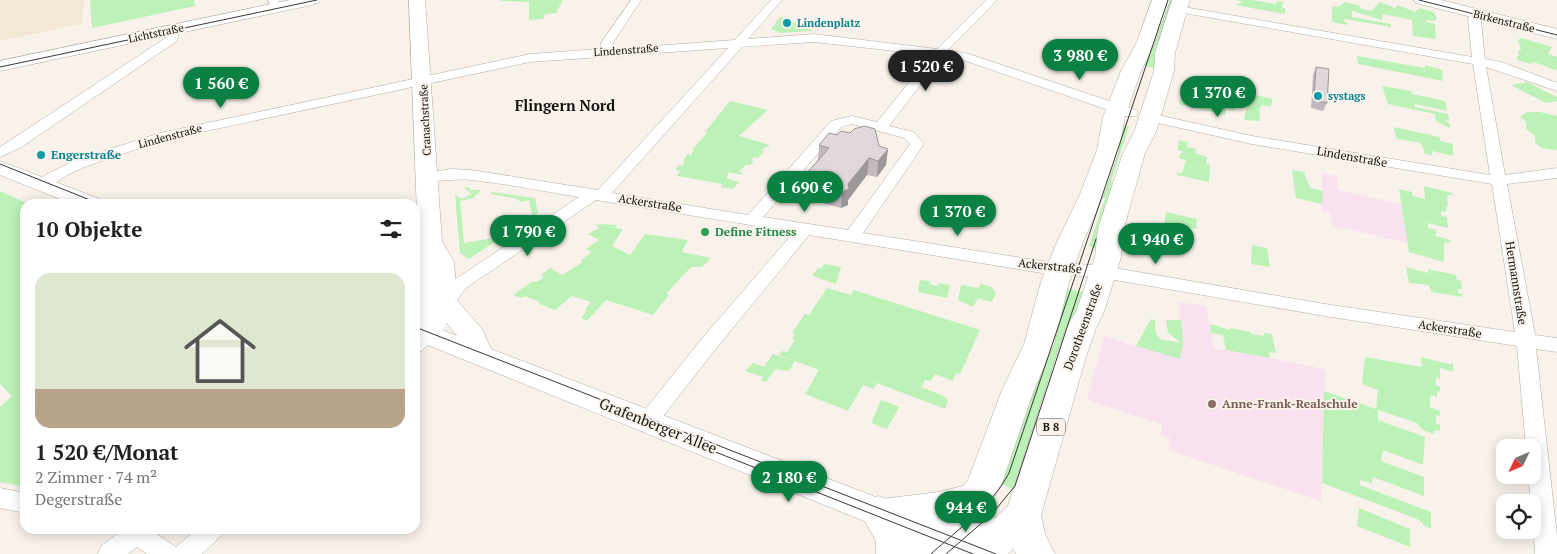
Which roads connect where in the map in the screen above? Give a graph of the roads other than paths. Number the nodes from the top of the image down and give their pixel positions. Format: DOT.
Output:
graph roads {
  1 [pos="312,0"];
  2 [pos="417,0"];
  3 [pos="636,0"];
  4 [pos="777,0"];
  5 [pos="992,0"];
  6 [pos="1161,0"];
  7 [pos="1422,0"];
  8 [pos="274,4"];
  9 [pos="1180,4"];
  10 [pos="1476,14"];
  11 [pos="173,30"];
  12 [pos="1557,34"];
  13 [pos="741,42"];
  14 [pos="606,52"];
  15 [pos="940,52"];
  16 [pos="1480,62"];
  17 [pos="0,66"];
  18 [pos="422,80"];
  19 [pos="1557,87"];
  20 [pos="1133,113"];
  21 [pos="881,127"];
  22 [pos="0,153"];
  23 [pos="0,167"];
  24 [pos="1557,172"];
  25 [pos="427,178"];
  26 [pos="1500,180"];
  27 [pos="44,184"];
  28 [pos="1092,194"];
  29 [pos="598,195"];
  30 [pos="80,199"];
  31 [pos="752,220"];
  32 [pos="805,229"];
  33 [pos="852,236"];
  34 [pos="430,241"];
  35 [pos="1060,268"];
  36 [pos="420,271"];
  37 [pos="1103,272"];
  38 [pos="420,279"];
  39 [pos="444,302"];
  40 [pos="420,321"];
  41 [pos="420,331"];
  42 [pos="420,334"];
  43 [pos="1526,340"];
  44 [pos="1557,345"];
  45 [pos="480,356"];
  46 [pos="647,422"];
  47 [pos="978,496"];
  48 [pos="0,498"];
  49 [pos="20,503"];
  50 [pos="879,513"];
  51 [pos="1023,515"];
  52 [pos="132,534"];
  53 [pos="141,534"];
  54 [pos="207,534"];
  55 [pos="935,548"];
  56 [pos="110,554"];
  57 [pos="168,554"];
  58 [pos="185,554"];
  59 [pos="895,554"];
  60 [pos="984,554"];
  61 [pos="1036,554"];
  62 [pos="1547,554"];
  1 -- 8 [label="main road, Lichtstraße"];
  2 -- 18 [label="main road, Cranachstraße"];
  3 -- 14 [label="street"];
  4 -- 13 [label="street"];
  5 -- 15 [label="street"];
  6 -- 20 [label="main road, Dorotheenstraße / B 8"];
  7 -- 10 [label="main road, Birkenstraße"];
  8 -- 11 [label="main road, Lichtstraße"];
  9 -- 16 [label="street"];
  9 -- 20 [label="main road, Dorotheenstraße / B 8"];
  10 -- 12 [label="main road, Birkenstraße"];
  10 -- 16 [label="street, Hermannstraße"];
  11 -- 17 [label="main road, Lichtstraße"];
  11 -- 22 [label="street"];
  13 -- 14 [label="street, Lindenstraße"];
  13 -- 15 [label="street, Lindenstraße"];
  13 -- 29 [label="street"];
  14 -- 18 [label="street, Lindenstraße"];
  15 -- 20 [label="street, Lindenstraße"];
  15 -- 21 [label="street"];
  16 -- 19 [label="street"];
  16 -- 26 [label="street, Hermannstraße"];
  18 -- 25 [label="main road, Cranachstraße"];
  18 -- 27 [label="street, Lindenstraße"];
  20 -- 26 [label="street, Lindenstraße"];
  20 -- 28 [label="main road, Dorotheenstraße / B 8"];
  20 -- 37 [label="main road, Dorotheenstraße / B 8"];
  21 -- 31 [label="street"];
  21 -- 33 [label="street"];
  23 -- 27 [label="main road"];
  24 -- 26 [label="street, Lindenstraße"];
  25 -- 29 [label="street, Ackerstraße"];
  25 -- 34 [label="main road, Cranachstraße"];
  26 -- 43 [label="street, Hermannstraße"];
  27 -- 30 [label="main road"];
  28 -- 35 [label="main road, Dorotheenstraße / B 8"];
  28 -- 37 [label="main road"];
  29 -- 31 [label="street, Ackerstraße"];
  29 -- 39 [label="street"];
  31 -- 32 [label="street, Ackerstraße"];
  32 -- 33 [label="street, Ackerstraße"];
  32 -- 46 [label="street"];
  33 -- 35 [label="street, Ackerstraße"];
  34 -- 36 [label="main road, Cranachstraße"];
  34 -- 39 [label="main road, Cranachstraße"];
  35 -- 37 [label="street, Ackerstraße"];
  35 -- 47 [label="main road, Dorotheenstraße / B 8"];
  37 -- 43 [label="street, Ackerstraße"];
  37 -- 51 [label="main road, Dorotheenstraße / B 8"];
  38 -- 40 [label="main road, Cranachstraße"];
  39 -- 41 [label="main road"];
  39 -- 45 [label="main road"];
  42 -- 45 [label="main road, Grafenberger Allee"];
  43 -- 44 [label="street, Ackerstraße"];
  43 -- 62 [label="street, Hermannstraße"];
  45 -- 46 [label="main road, Grafenberger Allee"];
  46 -- 50 [label="main road, Grafenberger Allee"];
  47 -- 50 [label="main road"];
  47 -- 55 [label="main road, Dorotheenstraße / B 8"];
  47 -- 60 [label="main road, B 8"];
  48 -- 49 [label="street"];
  50 -- 55 [label="main road, Grafenberger Allee"];
  50 -- 59 [label="main road"];
  51 -- 60 [label="main road, Dorotheenstraße / B 8"];
  51 -- 61 [label="main road"];
  52 -- 56 [label="street"];
  53 -- 57 [label="street"];
  54 -- 58 [label="street"];
  55 -- 60 [label="main road, Grafenberger Allee"];
}
